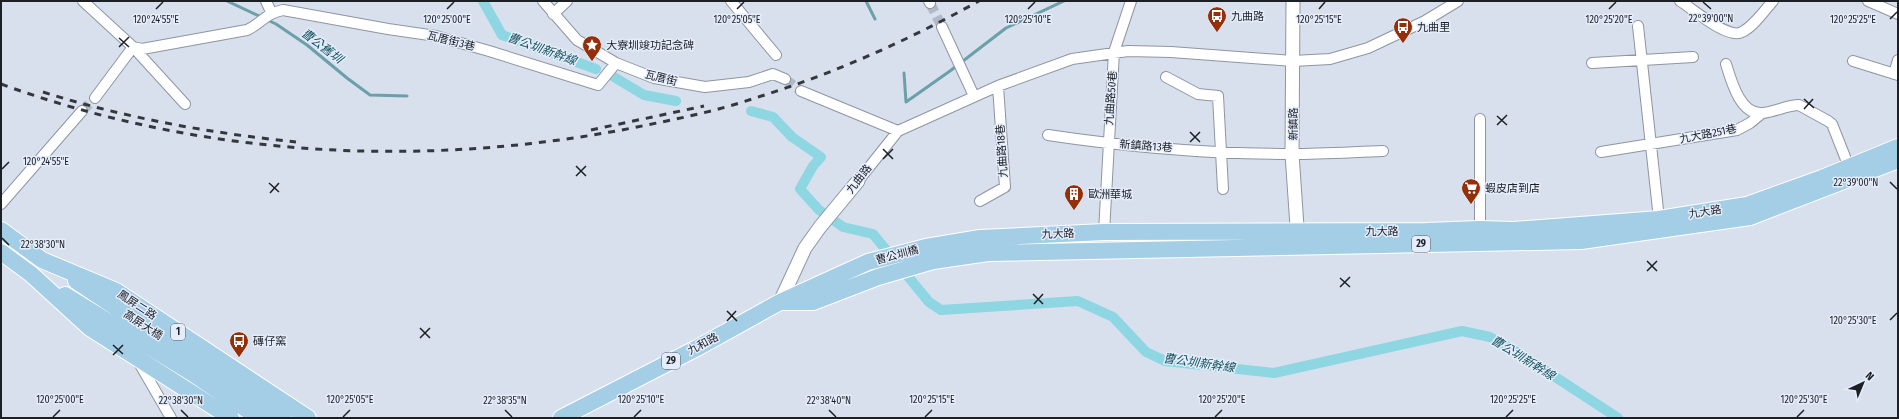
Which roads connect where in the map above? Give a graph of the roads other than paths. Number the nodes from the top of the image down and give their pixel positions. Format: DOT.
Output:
graph roads {
  1 [pos="83,1"];
  2 [pos="266,1"];
  3 [pos="543,1"];
  4 [pos="567,1"];
  5 [pos="731,1"];
  6 [pos="1131,1"];
  7 [pos="1293,1"];
  8 [pos="1458,1"];
  9 [pos="1680,1"];
  10 [pos="1773,1"];
  11 [pos="1868,1"];
  12 [pos="269,14"];
  13 [pos="553,14"];
  14 [pos="1898,14"];
  15 [pos="1638,26"];
  16 [pos="942,27"];
  17 [pos="134,47"];
  18 [pos="1114,52"];
  19 [pos="776,55"];
  20 [pos="1693,58"];
  21 [pos="1641,60"];
  22 [pos="1853,60"];
  23 [pos="1898,60"];
  24 [pos="1293,61"];
  25 [pos="616,63"];
  26 [pos="1592,63"];
  27 [pos="1726,64"];
  28 [pos="1896,74"];
  29 [pos="1166,77"];
  30 [pos="785,79"];
  31 [pos="998,86"];
  32 [pos="801,91"];
  33 [pos="974,96"];
  34 [pos="95,98"];
  35 [pos="185,104"];
  36 [pos="82,111"];
  37 [pos="1761,114"];
  38 [pos="1480,119"];
  39 [pos="898,131"];
  40 [pos="1048,135"];
  41 [pos="1109,144"];
  42 [pos="1650,144"];
  43 [pos="1898,147"];
  44 [pos="1383,150"];
  45 [pos="1221,151"];
  46 [pos="1600,152"];
  47 [pos="1292,154"];
  48 [pos="1898,160"];
  49 [pos="1849,167"];
  50 [pos="858,181"];
  51 [pos="1223,189"];
  52 [pos="980,201"];
  53 [pos="1,204"];
  54 [pos="1659,219"];
  55 [pos="1480,229"];
  56 [pos="1,230"];
  57 [pos="1298,230"];
  58 [pos="1104,232"];
  59 [pos="1298,247"];
  60 [pos="1,252"];
  61 [pos="930,254"];
  62 [pos="42,260"];
  63 [pos="868,262"];
  64 [pos="31,274"];
  65 [pos="780,302"];
  66 [pos="135,355"];
  67 [pos="171,418"];
  68 [pos="230,418"];
  69 [pos="259,418"];
  70 [pos="283,418"];
  71 [pos="308,418"];
  72 [pos="561,418"];
  1 -- 17 [label="street"];
  2 -- 12 [label="street"];
  3 -- 13 [label="street, 瓦厝街"];
  4 -- 13 [label="street"];
  5 -- 19 [label="street"];
  6 -- 18 [label="street, 九曲路50巷"];
  7 -- 24 [label="street, 新鎮路"];
  8 -- 24 [label="street, 九曲路"];
  9 -- 10 [label="street"];
  11 -- 14 [label="street"];
  12 -- 17 [label="street"];
  12 -- 25 [label="street, 瓦厝街3巷"];
  13 -- 25 [label="street, 瓦厝街"];
  15 -- 21 [label="street"];
  16 -- 33 [label="street"];
  17 -- 34 [label="street"];
  17 -- 35 [label="street"];
  18 -- 24 [label="street, 九曲路"];
  18 -- 31 [label="street, 九曲路"];
  18 -- 41 [label="street, 九曲路50巷"];
  20 -- 21 [label="street"];
  21 -- 26 [label="street"];
  21 -- 42 [label="street"];
  22 -- 28 [label="street"];
  23 -- 28 [label="street"];
  24 -- 47 [label="street, 新鎮路"];
  25 -- 30 [label="street, 瓦厝街"];
  27 -- 37 [label="street"];
  29 -- 45 [label="street"];
  31 -- 33 [label="street, 九曲路"];
  31 -- 52 [label="street, 九曲路18巷"];
  32 -- 39 [label="street"];
  33 -- 39 [label="street, 九曲路"];
  36 -- 53 [label="street"];
  37 -- 42 [label="street, 九大路251巷"];
  37 -- 49 [label="street"];
  38 -- 55 [label="street"];
  39 -- 50 [label="street, 九曲路"];
  40 -- 41 [label="street, 新鎮路13巷"];
  41 -- 45 [label="street, 新鎮路13巷"];
  41 -- 58 [label="street, 九曲路50巷"];
  42 -- 46 [label="street, 九大路251巷"];
  42 -- 54 [label="street"];
  43 -- 49 [label="main road, 九大路 / 29"];
  44 -- 47 [label="street, 新鎮路13巷"];
  45 -- 47 [label="street, 新鎮路13巷"];
  45 -- 51 [label="street"];
  47 -- 57 [label="street, 新鎮路"];
  48 -- 59 [label="main road, 九大路 / 29"];
  49 -- 54 [label="main road, 九大路 / 29"];
  50 -- 65 [label="street, 九曲路"];
  54 -- 55 [label="main road, 九大路 / 29"];
  55 -- 57 [label="main road, 九大路 / 29"];
  56 -- 62 [label="main road, 鳳屏二路 / 1"];
  57 -- 58 [label="main road, 九大路 / 29"];
  57 -- 59 [label="street, 新鎮路"];
  58 -- 61 [label="main road, 九大路 / 29"];
  59 -- 61 [label="main road, 九大路 / 29"];
  60 -- 64 [label="main road"];
  61 -- 63 [label="main road, 曹公圳橋 / 29"];
  61 -- 65 [label="main road, 曹公圳橋 / 29"];
  62 -- 70 [label="main road, 高屏大橋 / 1"];
  62 -- 71 [label="main road, 鳳屏二路 / 1"];
  63 -- 65 [label="main road, 九和路 / 29"];
  64 -- 66 [label="main road"];
  64 -- 69 [label="main road, 高屏大橋"];
  65 -- 72 [label="main road, 九和路 / 29"];
  66 -- 67 [label="street"];
  66 -- 68 [label="main road"];
}
